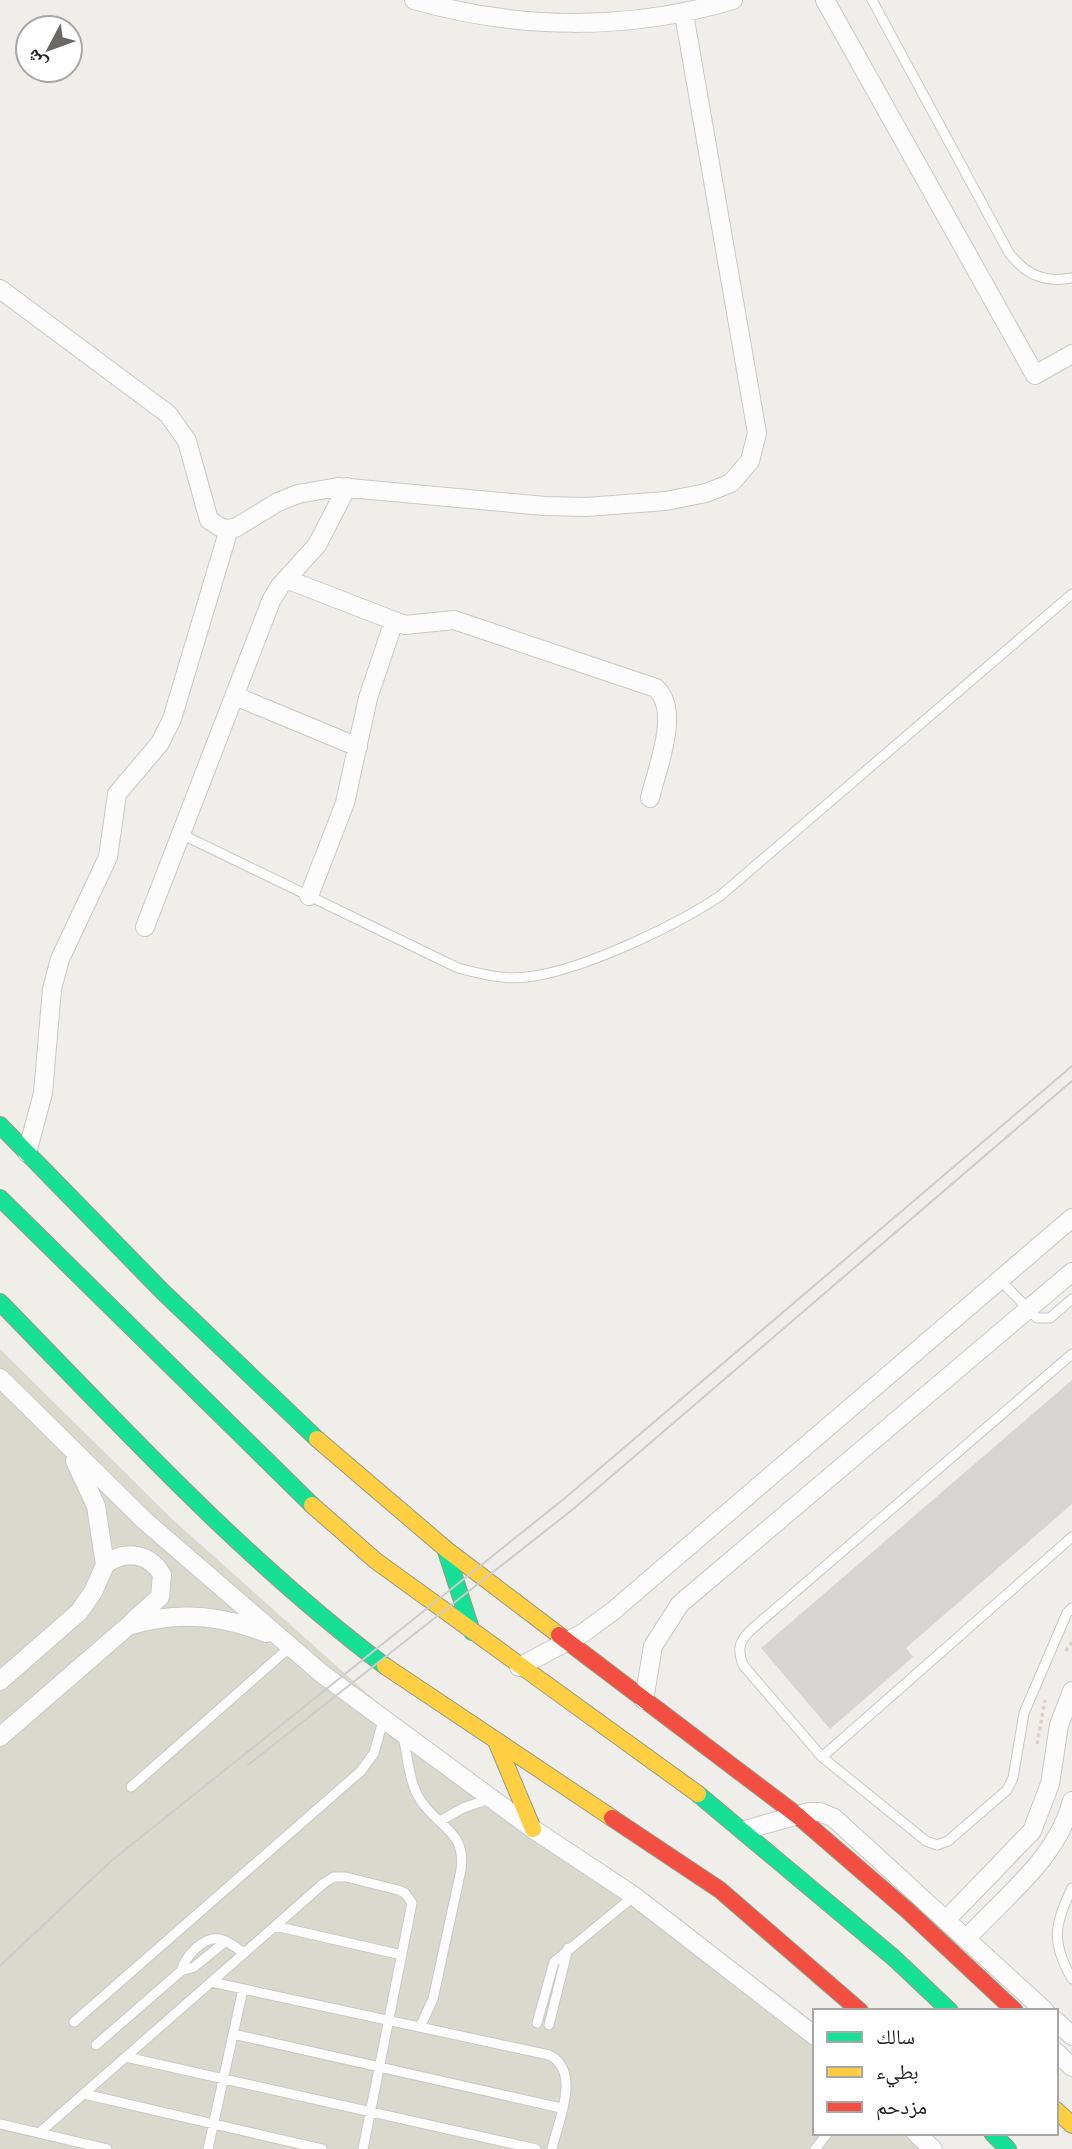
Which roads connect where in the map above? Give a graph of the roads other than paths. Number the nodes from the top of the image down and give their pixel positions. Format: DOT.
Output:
graph roads {
  1 [pos="414,0"];
  2 [pos="733,0"];
  3 [pos="825,0"];
  4 [pos="872,0"];
  5 [pos="684,14"];
  6 [pos="1072,278"];
  7 [pos="0,289"];
  8 [pos="1072,354"];
  9 [pos="347,487"];
  10 [pos="229,530"];
  11 [pos="286,579"];
  12 [pos="1072,594"];
  13 [pos="394,621"];
  14 [pos="235,696"];
  15 [pos="358,747"];
  16 [pos="650,798"];
  17 [pos="181,834"];
  18 [pos="309,896"];
  19 [pos="145,926"];
  20 [pos="0,1125"];
  21 [pos="27,1153"];
  22 [pos="0,1198"];
  23 [pos="1072,1218"];
  24 [pos="1072,1272"];
  25 [pos="1000,1280"];
  26 [pos="1072,1299"];
  27 [pos="0,1302"];
  28 [pos="1027,1311"];
  29 [pos="1072,1354"];
  30 [pos="0,1378"];
  31 [pos="58,1438"];
  32 [pos="1072,1537"];
  33 [pos="445,1548"];
  34 [pos="105,1565"];
  35 [pos="1072,1608"];
  36 [pos="128,1626"];
  37 [pos="472,1632"];
  38 [pos="567,1642"];
  39 [pos="290,1647"];
  40 [pos="519,1667"];
  41 [pos="0,1681"];
  42 [pos="1072,1690"];
  43 [pos="644,1700"];
  44 [pos="383,1721"];
  45 [pos="0,1737"];
  46 [pos="403,1737"];
  47 [pos="496,1741"];
  48 [pos="822,1757"];
  49 [pos="131,1787"];
  50 [pos="490,1799"];
  51 [pos="1072,1801"];
  52 [pos="796,1814"];
  53 [pos="1038,1818"];
  54 [pos="440,1821"];
  55 [pos="1062,1826"];
  56 [pos="533,1829"];
  57 [pos="745,1830"];
  58 [pos="1072,1888"];
  59 [pos="634,1896"];
  60 [pos="947,1919"];
  61 [pos="275,1926"];
  62 [pos="967,1938"];
  63 [pos="568,1948"];
  64 [pos="244,1953"];
  65 [pos="402,1955"];
  66 [pos="1072,1979"];
  67 [pos="211,1982"];
  68 [pos="243,1989"];
  69 [pos="857,2009"];
  70 [pos="948,2009"];
  71 [pos="1013,2009"];
  72 [pos="1043,2009"];
  73 [pos="388,2020"];
  74 [pos="74,2022"];
  75 [pos="537,2023"];
  76 [pos="549,2025"];
  77 [pos="420,2027"];
  78 [pos="233,2034"];
  79 [pos="813,2034"];
  80 [pos="96,2045"];
  81 [pos="1058,2054"];
  82 [pos="126,2057"];
  83 [pos="379,2067"];
  84 [pos="1072,2067"];
  85 [pos="223,2079"];
  86 [pos="83,2094"];
  87 [pos="561,2108"];
  88 [pos="370,2112"];
  89 [pos="1058,2112"];
  90 [pos="0,2124"];
  91 [pos="214,2124"];
  92 [pos="1072,2125"];
  93 [pos="39,2133"];
  94 [pos="826,2135"];
  95 [pos="918,2135"];
  96 [pos="994,2135"];
  97 [pos="89,2147"];
  98 [pos="107,2149"];
  99 [pos="208,2149"];
  100 [pos="322,2149"];
  101 [pos="363,2149"];
  102 [pos="536,2149"];
  103 [pos="552,2149"];
  104 [pos="815,2149"];
  105 [pos="933,2149"];
  106 [pos="1008,2149"];
  1 -- 5 [label="street"];
  2 -- 5 [label="street"];
  3 -- 8 [label="street"];
  4 -- 6 [label="lane"];
  5 -- 9 [label="street"];
  7 -- 10 [label="street"];
  9 -- 10 [label="street"];
  9 -- 11 [label="street"];
  10 -- 21 [label="street"];
  11 -- 13 [label="street"];
  11 -- 14 [label="street"];
  12 -- 18 [label="lane"];
  13 -- 15 [label="street"];
  13 -- 16 [label="street"];
  14 -- 15 [label="street"];
  14 -- 17 [label="street"];
  15 -- 18 [label="street"];
  17 -- 18 [label="lane"];
  17 -- 19 [label="street"];
  20 -- 21 [label="main road"];
  21 -- 33 [label="main road"];
  22 -- 37 [label="main road"];
  23 -- 25 [label="street"];
  24 -- 28 [label="street"];
  25 -- 28 [label="lane"];
  25 -- 38 [label="street"];
  26 -- 28 [label="lane"];
  27 -- 47 [label="main road"];
  28 -- 43 [label="street"];
  29 -- 48 [label="lane"];
  30 -- 31 [label="street"];
  31 -- 34 [label="street"];
  31 -- 39 [label="street"];
  32 -- 48 [label="lane"];
  33 -- 37 [label="main road"];
  33 -- 38 [label="main road"];
  34 -- 36 [label="street"];
  34 -- 41 [label="street"];
  35 -- 48 [label="lane"];
  36 -- 39 [label="street"];
  36 -- 45 [label="street"];
  37 -- 40 [label="main road"];
  38 -- 40 [label="street"];
  38 -- 43 [label="main road"];
  39 -- 44 [label="street"];
  39 -- 49 [label="lane"];
  40 -- 57 [label="main road"];
  42 -- 53 [label="street"];
  43 -- 52 [label="main road"];
  44 -- 46 [label="street"];
  44 -- 74 [label="lane"];
  46 -- 50 [label="street"];
  46 -- 54 [label="lane"];
  47 -- 56 [label="main road"];
  47 -- 69 [label="main road"];
  50 -- 54 [label="lane"];
  50 -- 56 [label="street"];
  51 -- 55 [label="street"];
  52 -- 57 [label="street"];
  52 -- 60 [label="street"];
  52 -- 71 [label="main road"];
  53 -- 55 [label="street"];
  53 -- 60 [label="street"];
  54 -- 77 [label="lane"];
  55 -- 62 [label="street"];
  56 -- 59 [label="street"];
  57 -- 70 [label="main road"];
  58 -- 66 [label="lane"];
  59 -- 63 [label="lane"];
  59 -- 79 [label="street"];
  60 -- 62 [label="street"];
  61 -- 64 [label="lane"];
  61 -- 65 [label="lane"];
  61 -- 65 [label="lane"];
  62 -- 72 [label="street"];
  63 -- 75 [label="lane"];
  63 -- 76 [label="lane"];
  64 -- 67 [label="lane"];
  64 -- 80 [label="lane"];
  65 -- 73 [label="lane"];
  67 -- 68 [label="lane"];
  67 -- 82 [label="lane"];
  68 -- 73 [label="lane"];
  68 -- 78 [label="lane"];
  73 -- 77 [label="lane"];
  73 -- 83 [label="lane"];
  77 -- 87 [label="lane"];
  78 -- 83 [label="lane"];
  78 -- 85 [label="lane"];
  81 -- 84 [label="street"];
  82 -- 85 [label="lane"];
  82 -- 86 [label="lane"];
  83 -- 87 [label="lane"];
  83 -- 88 [label="lane"];
  85 -- 88 [label="lane"];
  85 -- 91 [label="lane"];
  86 -- 91 [label="lane"];
  86 -- 93 [label="lane"];
  87 -- 103 [label="lane"];
  88 -- 101 [label="lane"];
  88 -- 102 [label="lane"];
  89 -- 92 [label="main road"];
  90 -- 93 [label="lane"];
  91 -- 99 [label="lane"];
  91 -- 100 [label="lane"];
  93 -- 97 [label="lane"];
  94 -- 104 [label="lane"];
  95 -- 105 [label="street"];
  96 -- 106 [label="main road"];
  97 -- 98 [label="lane"];
}
